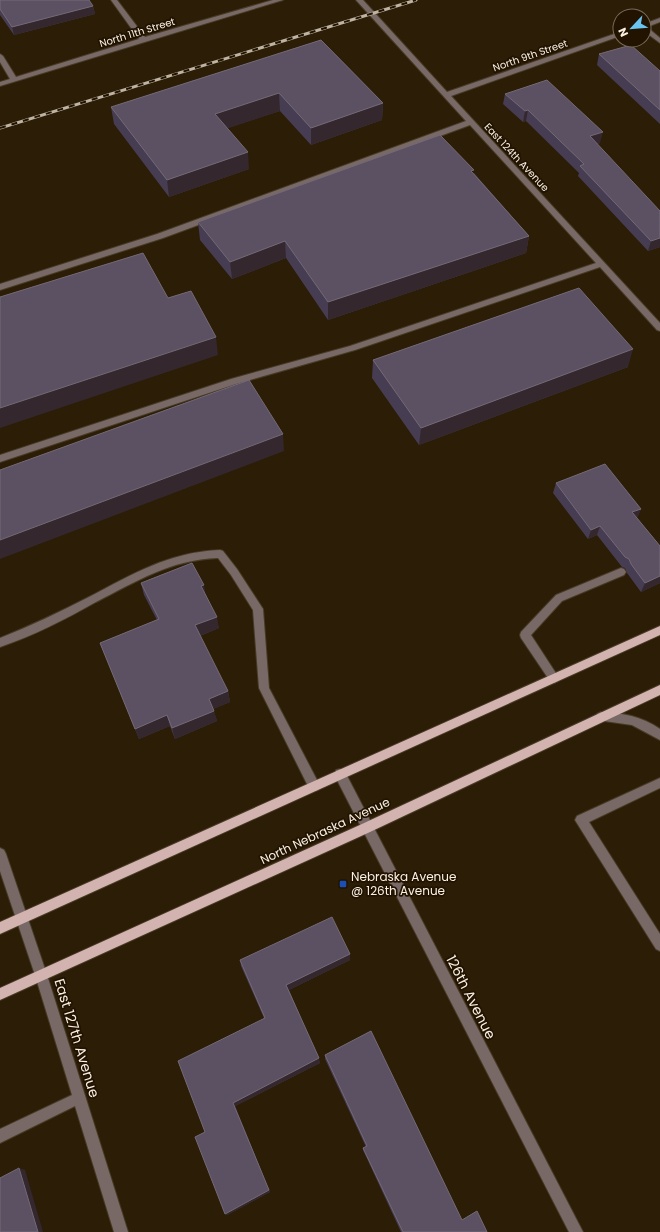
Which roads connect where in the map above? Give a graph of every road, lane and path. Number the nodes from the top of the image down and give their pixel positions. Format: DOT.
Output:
graph roads {
  1 [pos="114,0"];
  2 [pos="280,0"];
  3 [pos="359,0"];
  4 [pos="652,34"];
  5 [pos="612,37"];
  6 [pos="143,40"];
  7 [pos="660,41"];
  8 [pos="0,56"];
  9 [pos="14,80"];
  10 [pos="0,84"];
  11 [pos="446,95"];
  12 [pos="471,122"];
  13 [pos="601,264"];
  14 [pos="0,287"];
  15 [pos="660,328"];
  16 [pos="0,459"];
  17 [pos="621,572"];
  18 [pos="660,630"];
  19 [pos="0,643"];
  20 [pos="554,678"];
  21 [pos="660,690"];
  22 [pos="601,717"];
  23 [pos="660,735"];
  24 [pos="340,774"];
  25 [pos="660,783"];
  26 [pos="314,786"];
  27 [pos="366,828"];
  28 [pos="0,854"];
  29 [pos="21,918"];
  30 [pos="0,928"];
  31 [pos="660,945"];
  32 [pos="41,975"];
  33 [pos="0,994"];
  34 [pos="80,1098"];
  35 [pos="0,1136"];
  36 [pos="121,1232"];
  37 [pos="576,1232"];
  1 -- 6 [label="street"];
  2 -- 6 [label="street, North 11th Street"];
  3 -- 11 [label="street, East 124th Avenue"];
  4 -- 7 [label="street"];
  5 -- 11 [label="street, North 9th Street"];
  6 -- 9 [label="street, North 11th Street"];
  8 -- 9 [label="street"];
  9 -- 10 [label="street, North 11th Street"];
  11 -- 12 [label="street, East 124th Avenue"];
  12 -- 13 [label="street, East 124th Avenue"];
  12 -- 14 [label="street"];
  13 -- 15 [label="street, East 124th Avenue"];
  13 -- 16 [label="street"];
  17 -- 20 [label="street"];
  18 -- 20 [label="main road"];
  19 -- 26 [label="street"];
  20 -- 24 [label="main road"];
  21 -- 22 [label="main road, North Nebraska Avenue"];
  22 -- 23 [label="street"];
  22 -- 27 [label="main road, North Nebraska Avenue"];
  24 -- 26 [label="main road"];
  24 -- 27 [label="street, 126th Avenue"];
  25 -- 31 [label="street"];
  26 -- 29 [label="main road"];
  27 -- 32 [label="main road, North Nebraska Avenue"];
  27 -- 37 [label="street, 126th Avenue"];
  28 -- 29 [label="street, East 127th Avenue"];
  29 -- 30 [label="main road"];
  29 -- 32 [label="street, East 127th Avenue"];
  32 -- 33 [label="main road, North Nebraska Avenue"];
  32 -- 34 [label="street, East 127th Avenue"];
  34 -- 35 [label="street"];
  34 -- 36 [label="street, East 127th Avenue"];
}
